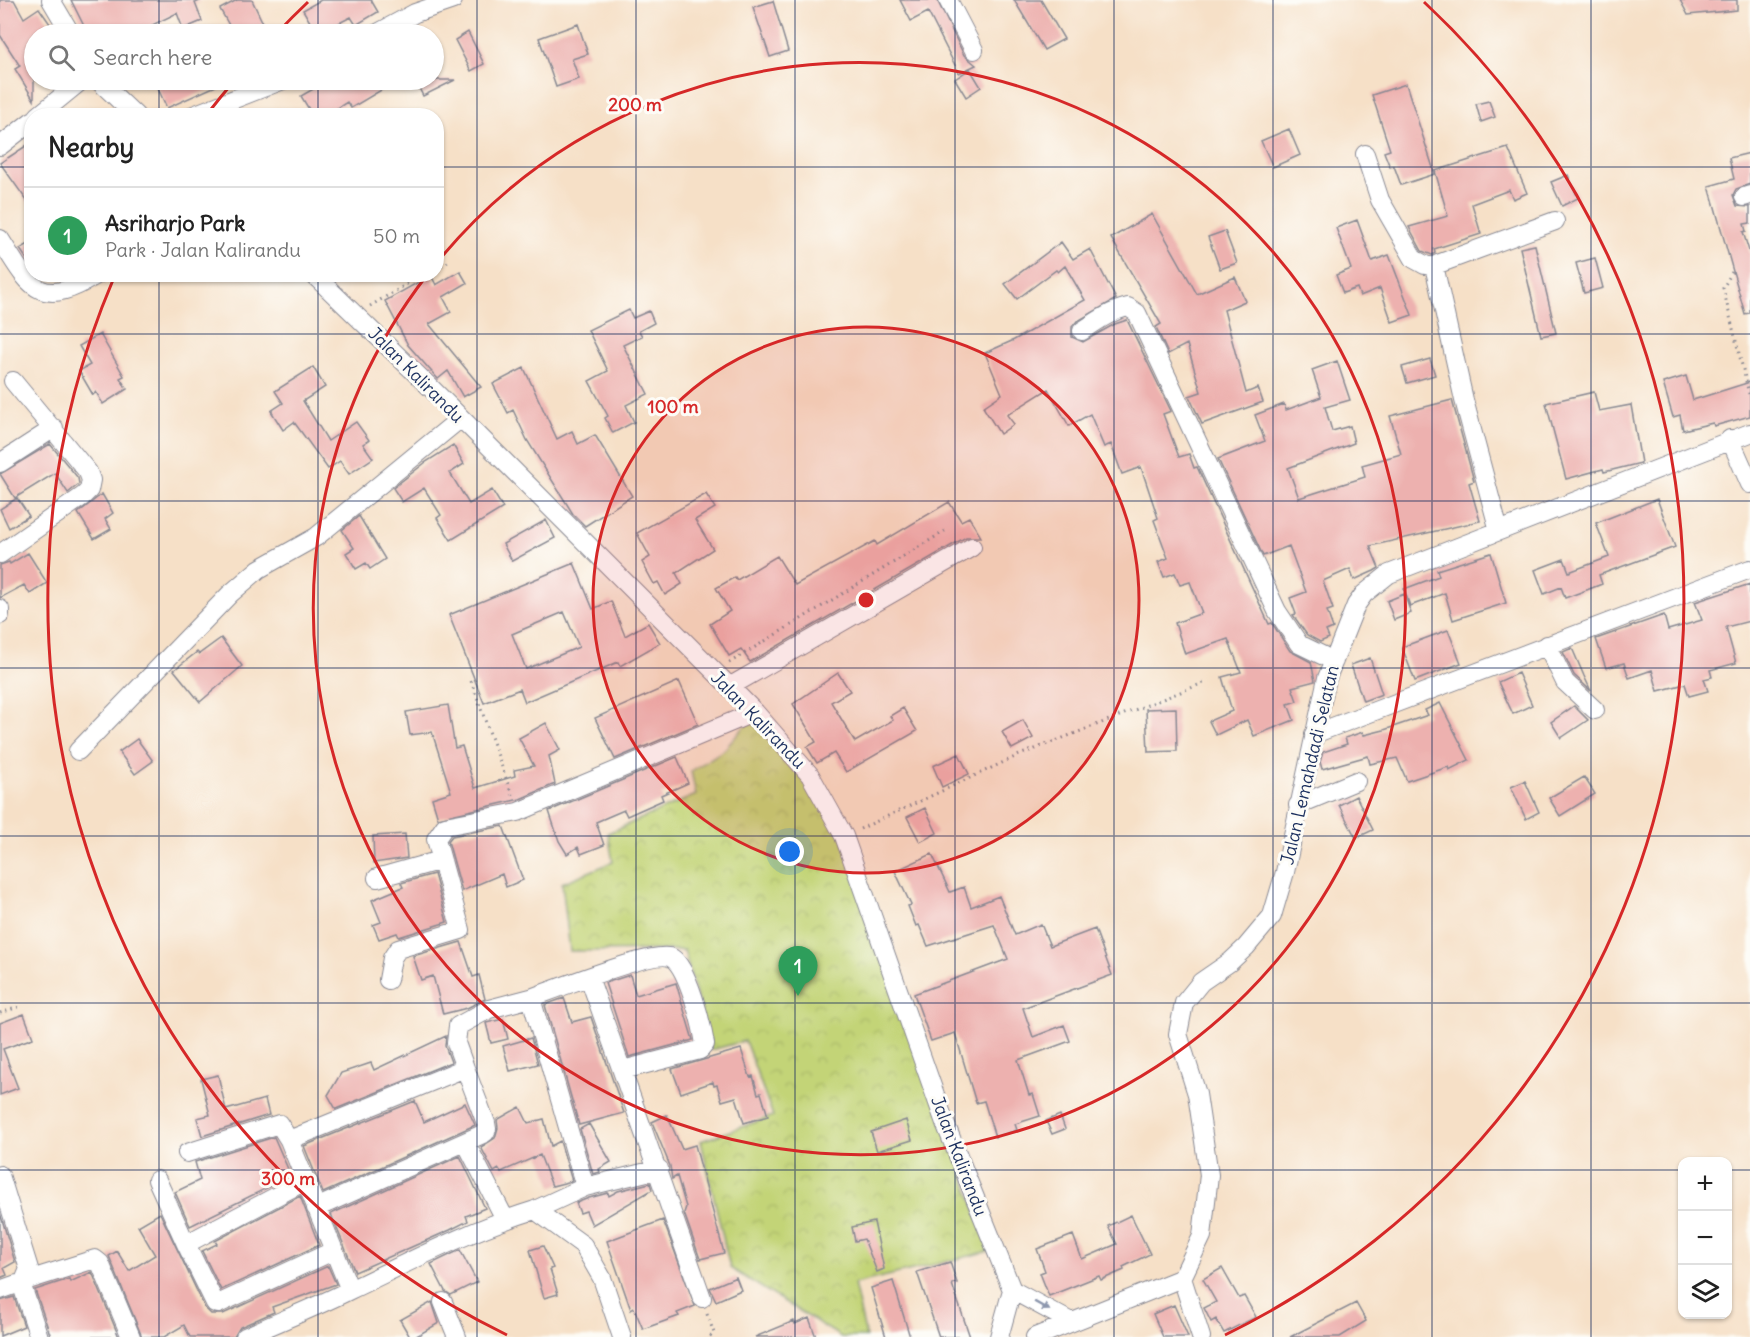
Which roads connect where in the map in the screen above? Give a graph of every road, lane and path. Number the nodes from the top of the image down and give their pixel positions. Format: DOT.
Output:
graph roads {
  1 [pos="51,0"];
  2 [pos="453,0"];
  3 [pos="948,0"];
  4 [pos="434,3"];
  5 [pos="65,24"];
  6 [pos="395,24"];
  7 [pos="974,50"];
  8 [pos="70,90"];
  9 [pos="109,90"];
  10 [pos="256,90"];
  11 [pos="230,100"];
  12 [pos="48,108"];
  13 [pos="128,108"];
  14 [pos="210,108"];
  15 [pos="224,108"];
  16 [pos="24,126"];
  17 [pos="0,146"];
  18 [pos="1365,154"];
  19 [pos="1555,221"];
  20 [pos="0,239"];
  21 [pos="448,262"];
  22 [pos="444,264"];
  23 [pos="1436,267"];
  24 [pos="1732,272"];
  25 [pos="24,277"];
  26 [pos="29,282"];
  27 [pos="86,282"];
  28 [pos="321,282"];
  29 [pos="410,282"];
  30 [pos="355,314"];
  31 [pos="1082,331"];
  32 [pos="13,381"];
  33 [pos="1750,398"];
  34 [pos="461,418"];
  35 [pos="54,428"];
  36 [pos="1750,433"];
  37 [pos="1730,439"];
  38 [pos="0,463"];
  39 [pos="1750,484"];
  40 [pos="945,531"];
  41 [pos="1499,531"];
  42 [pos="972,547"];
  43 [pos="0,554"];
  44 [pos="1750,570"];
  45 [pos="0,609"];
  46 [pos="0,615"];
  47 [pos="1547,645"];
  48 [pos="1334,661"];
  49 [pos="714,673"];
  50 [pos="471,681"];
  51 [pos="1206,682"];
  52 [pos="729,687"];
  53 [pos="1596,710"];
  54 [pos="755,712"];
  55 [pos="1314,734"];
  56 [pos="78,751"];
  57 [pos="1356,781"];
  58 [pos="1298,805"];
  59 [pos="518,812"];
  60 [pos="844,836"];
  61 [pos="441,860"];
  62 [pos="377,878"];
  63 [pos="589,977"];
  64 [pos="387,980"];
  65 [pos="531,998"];
  66 [pos="19,1007"];
  67 [pos="0,1013"];
  68 [pos="465,1068"];
  69 [pos="623,1070"];
  70 [pos="289,1140"];
  71 [pos="466,1143"];
  72 [pos="187,1153"];
  73 [pos="658,1169"];
  74 [pos="0,1175"];
  75 [pos="157,1180"];
  76 [pos="306,1181"];
  77 [pos="585,1187"];
  78 [pos="316,1208"];
  79 [pos="535,1210"];
  80 [pos="505,1219"];
  81 [pos="186,1244"];
  82 [pos="333,1251"];
  83 [pos="1182,1278"];
  84 [pos="23,1283"];
  85 [pos="0,1290"];
  86 [pos="350,1290"];
  87 [pos="1012,1290"];
  88 [pos="702,1298"];
  89 [pos="443,1302"];
  90 [pos="1071,1322"];
  91 [pos="39,1337"];
  92 [pos="131,1337"];
  93 [pos="245,1337"];
  94 [pos="457,1337"];
  95 [pos="622,1337"];
  96 [pos="710,1337"];
  97 [pos="999,1337"];
  98 [pos="1035,1337"];
  99 [pos="1201,1337"];
  1 -- 5 [label="street"];
  2 -- 4 [label="street"];
  3 -- 7 [label="street"];
  4 -- 6 [label="street"];
  8 -- 12 [label="street"];
  9 -- 13 [label="street"];
  10 -- 11 [label="street"];
  11 -- 14 [label="street"];
  11 -- 15 [label="street"];
  16 -- 17 [label="street"];
  18 -- 23 [label="street"];
  19 -- 23 [label="street"];
  20 -- 25 [label="street"];
  21 -- 22 [label="path"];
  23 -- 41 [label="street"];
  24 -- 33 [label="path"];
  26 -- 27 [label="street"];
  28 -- 30 [label="street, Jalan Kalirandu"];
  29 -- 30 [label="path"];
  30 -- 34 [label="street, Jalan Kalirandu"];
  31 -- 48 [label="street"];
  32 -- 35 [label="street"];
  34 -- 49 [label="street, Jalan Kalirandu"];
  34 -- 56 [label="street"];
  35 -- 38 [label="street"];
  35 -- 43 [label="street"];
  36 -- 37 [label="street, Jalan Lemahdadi Selatan"];
  37 -- 39 [label="street"];
  37 -- 41 [label="street, Jalan Lemahdadi Selatan"];
  40 -- 49 [label="path"];
  41 -- 48 [label="street, Jalan Lemahdadi Selatan"];
  42 -- 52 [label="street"];
  44 -- 47 [label="street"];
  45 -- 46 [label="street"];
  47 -- 53 [label="street"];
  47 -- 55 [label="street"];
  48 -- 55 [label="street, Jalan Lemahdadi Selatan"];
  49 -- 52 [label="street, Jalan Kalirandu"];
  50 -- 59 [label="path"];
  51 -- 60 [label="path"];
  52 -- 54 [label="street, Jalan Kalirandu"];
  54 -- 59 [label="street"];
  54 -- 60 [label="street, Jalan Kalirandu"];
  55 -- 58 [label="street, Jalan Lemahdadi Selatan"];
  57 -- 58 [label="street"];
  58 -- 83 [label="street, Jalan Lemahdadi Selatan"];
  59 -- 61 [label="street"];
  60 -- 87 [label="street, Jalan Kalirandu"];
  61 -- 62 [label="street"];
  61 -- 64 [label="street"];
  63 -- 65 [label="street"];
  63 -- 69 [label="street"];
  63 -- 69 [label="street"];
  65 -- 68 [label="street"];
  65 -- 77 [label="street"];
  66 -- 67 [label="path"];
  68 -- 70 [label="street"];
  68 -- 71 [label="street"];
  69 -- 73 [label="street"];
  70 -- 72 [label="street"];
  70 -- 76 [label="street"];
  71 -- 78 [label="street"];
  71 -- 80 [label="street"];
  73 -- 77 [label="street"];
  73 -- 88 [label="street"];
  74 -- 84 [label="street"];
  75 -- 81 [label="street"];
  76 -- 78 [label="street"];
  76 -- 81 [label="street"];
  77 -- 79 [label="street"];
  78 -- 82 [label="street"];
  79 -- 80 [label="street"];
  79 -- 95 [label="street"];
  80 -- 86 [label="street"];
  81 -- 82 [label="street"];
  82 -- 86 [label="street"];
  83 -- 90 [label="street"];
  83 -- 99 [label="street"];
  84 -- 85 [label="street"];
  84 -- 91 [label="street"];
  84 -- 92 [label="street"];
  86 -- 93 [label="street"];
  87 -- 90 [label="street, one-way"];
  87 -- 97 [label="street"];
  88 -- 96 [label="path"];
  89 -- 94 [label="street"];
  90 -- 98 [label="street"];
}
